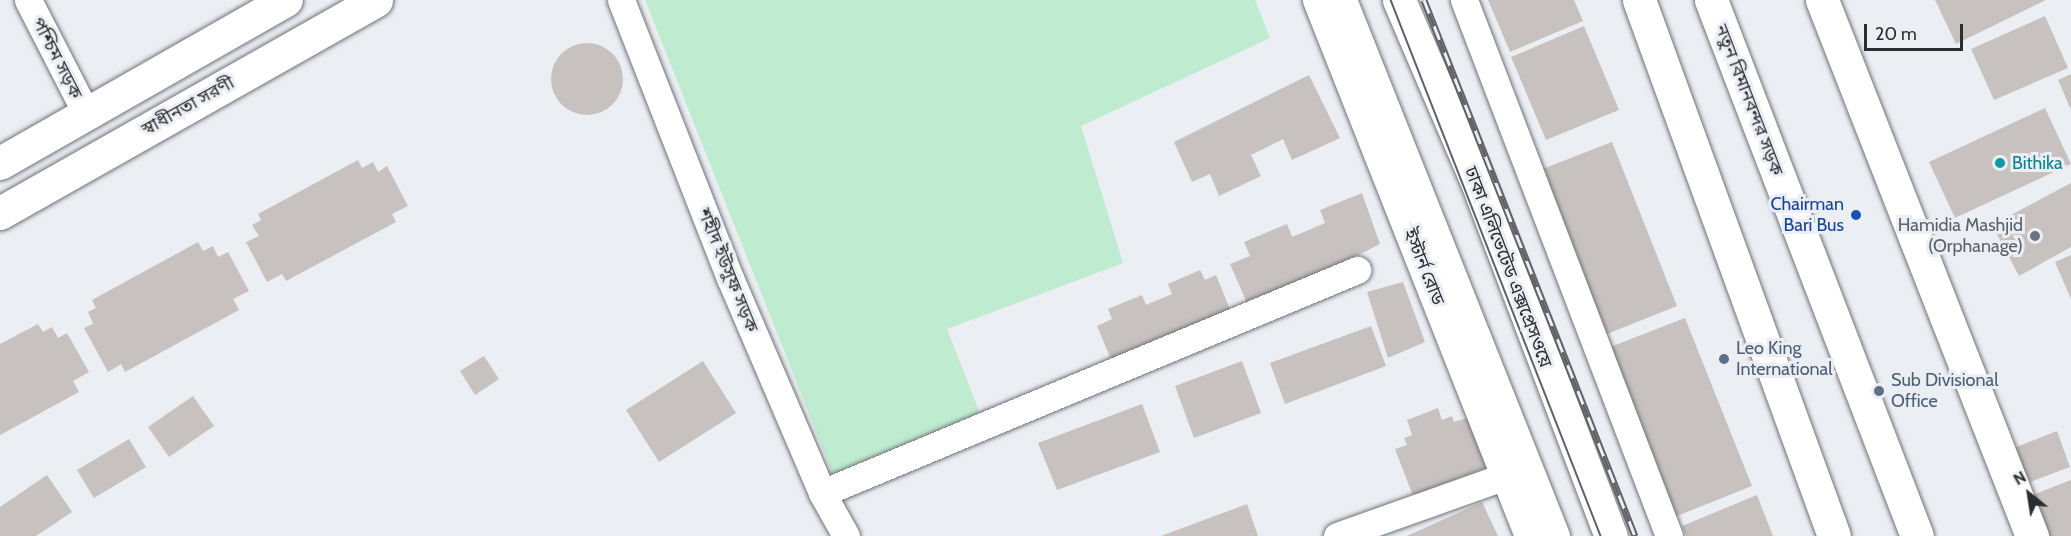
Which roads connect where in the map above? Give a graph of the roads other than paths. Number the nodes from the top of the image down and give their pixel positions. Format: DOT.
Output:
graph roads {
  1 [pos="28,0"];
  2 [pos="286,0"];
  3 [pos="376,0"];
  4 [pos="621,0"];
  5 [pos="1316,0"];
  6 [pos="1340,0"];
  7 [pos="1399,0"];
  8 [pos="1464,0"];
  9 [pos="1639,0"];
  10 [pos="1711,0"];
  11 [pos="1822,0"];
  12 [pos="87,115"];
  13 [pos="0,163"];
  14 [pos="0,213"];
  15 [pos="1357,270"];
  16 [pos="1503,477"];
  17 [pos="822,493"];
  18 [pos="846,536"];
  19 [pos="1337,536"];
  20 [pos="1528,536"];
  21 [pos="1553,536"];
  22 [pos="1611,536"];
  23 [pos="1669,536"];
  24 [pos="1834,536"];
  25 [pos="1917,536"];
  26 [pos="2032,536"];
  1 -- 12 [label="street, পশ্চিম সড়ক"];
  2 -- 12 [label="main road"];
  3 -- 14 [label="main road, স্বাধীনতা সরণী"];
  4 -- 17 [label="street, শহীদ ইউসুফ সড়ক"];
  5 -- 16 [label="street, ইস্টার্ন রোড"];
  6 -- 21 [label="main road"];
  7 -- 22 [label="main road, ঢাকা এলিভেটেড এক্সপ্রেসওয়ে"];
  8 -- 23 [label="street"];
  9 -- 24 [label="main road"];
  10 -- 25 [label="main road, নতুন বিমানবন্দর সড়ক"];
  11 -- 26 [label="main road"];
  12 -- 13 [label="main road"];
  15 -- 17 [label="street"];
  16 -- 19 [label="street"];
  16 -- 20 [label="street, ইস্টার্ন রোড"];
  17 -- 18 [label="street, শহীদ ইউসুফ সড়ক"];
}
